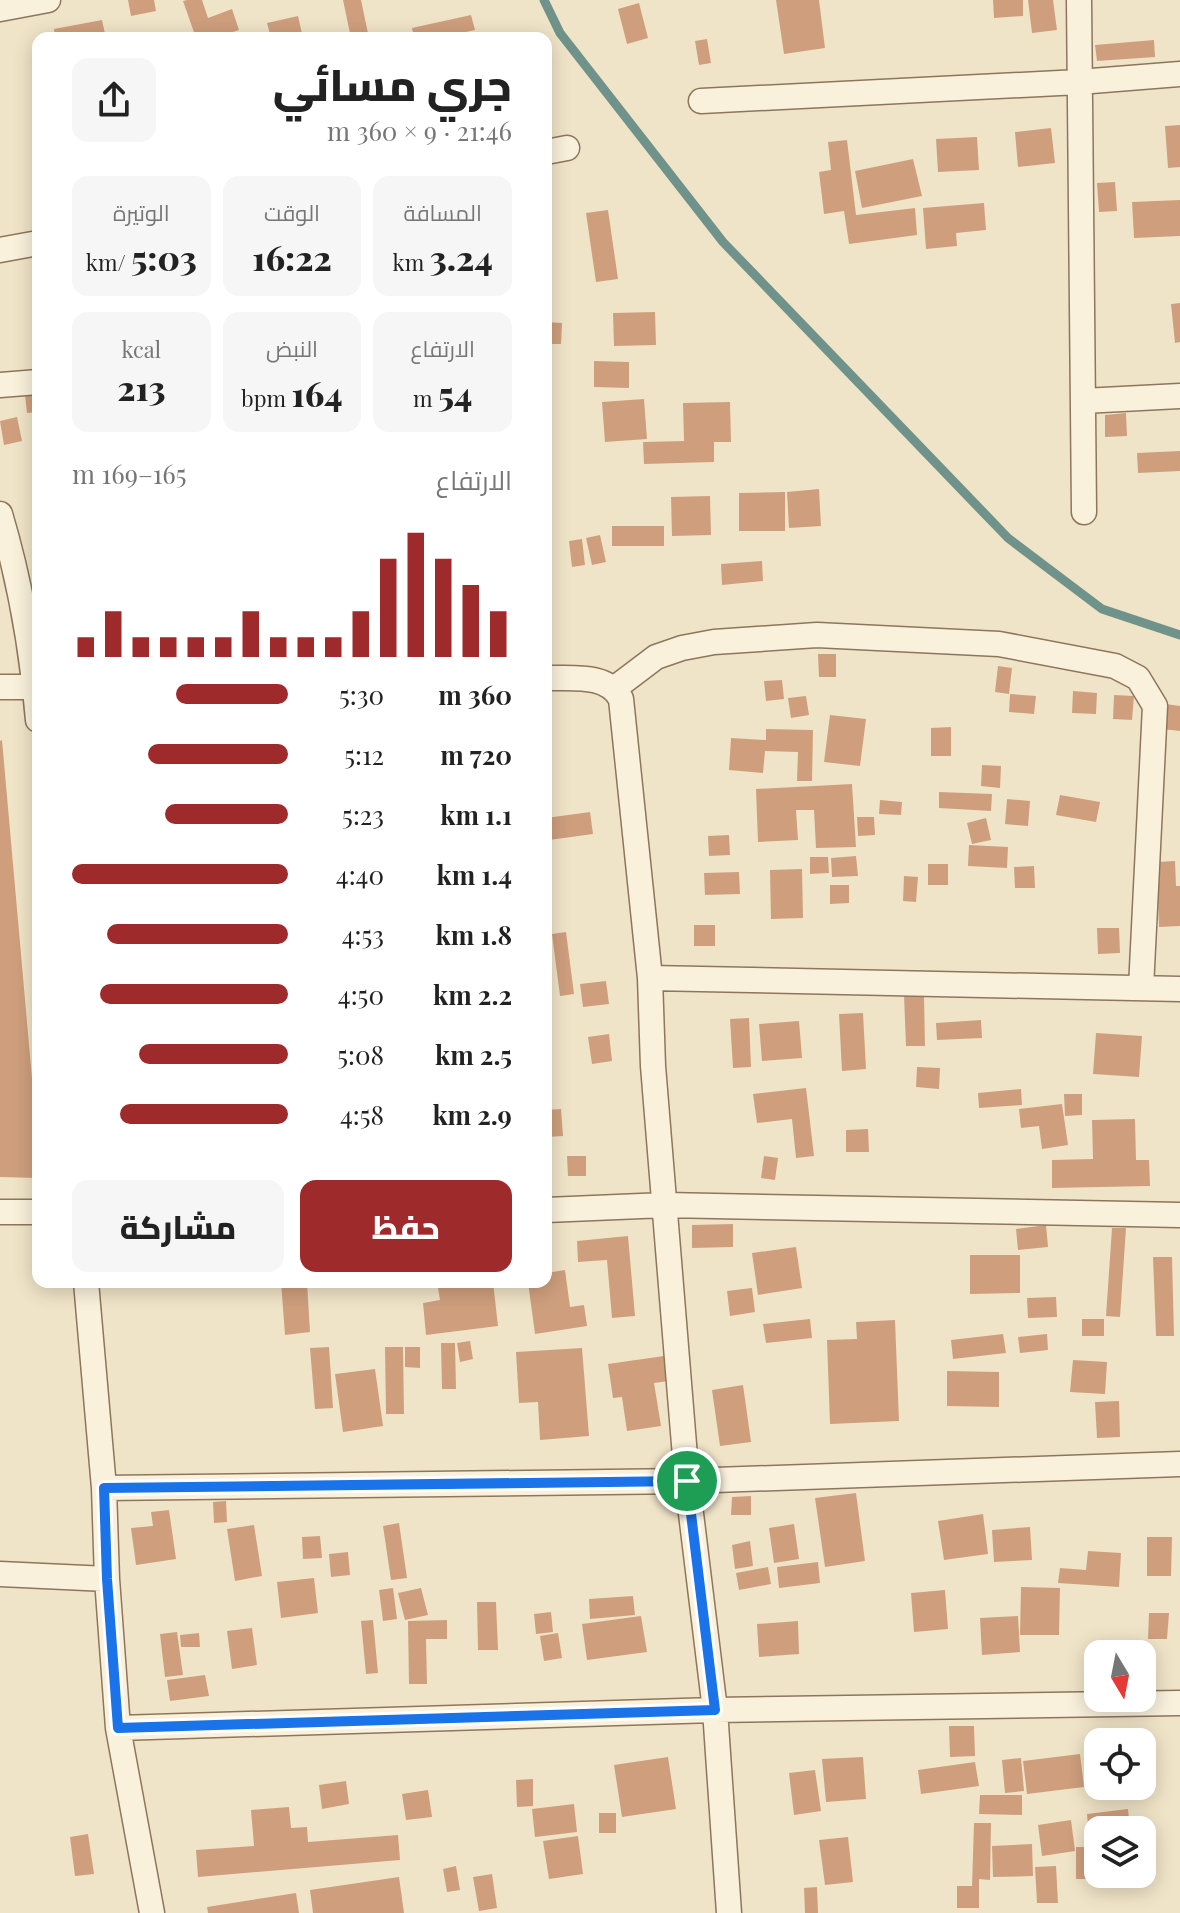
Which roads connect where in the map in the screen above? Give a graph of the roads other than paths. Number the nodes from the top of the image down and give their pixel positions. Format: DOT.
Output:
graph roads {
  1 [pos="48,0"];
  2 [pos="1079,0"];
  3 [pos="0,9"];
  4 [pos="1180,74"];
  5 [pos="1079,82"];
  6 [pos="701,101"];
  7 [pos="32,244"];
  8 [pos="0,250"];
  9 [pos="32,382"];
  10 [pos="0,385"];
  11 [pos="1180,396"];
  12 [pos="1083,401"];
  13 [pos="1084,512"];
  14 [pos="0,514"];
  15 [pos="32,660"];
  16 [pos="552,678"];
  17 [pos="0,687"];
  18 [pos="32,687"];
  19 [pos="615,688"];
  20 [pos="650,978"];
  21 [pos="1141,988"];
  22 [pos="1180,989"];
  23 [pos="665,1205"];
  24 [pos="552,1210"];
  25 [pos="0,1212"];
  26 [pos="32,1212"];
  27 [pos="1180,1215"];
  28 [pos="87,1288"];
  29 [pos="1180,1464"];
  30 [pos="687,1481"];
  31 [pos="104,1488"];
  32 [pos="0,1574"];
  33 [pos="107,1579"];
  34 [pos="1180,1703"];
  35 [pos="715,1710"];
  36 [pos="118,1728"];
  37 [pos="152,1913"];
  38 [pos="729,1913"];
  1 -- 3 [label="street"];
  2 -- 5 [label="street"];
  4 -- 5 [label="street"];
  5 -- 6 [label="street"];
  5 -- 12 [label="street"];
  7 -- 8 [label="street"];
  9 -- 10 [label="street"];
  11 -- 12 [label="street"];
  12 -- 13 [label="street"];
  14 -- 15 [label="street"];
  16 -- 19 [label="street"];
  17 -- 18 [label="street"];
  19 -- 20 [label="street"];
  19 -- 21 [label="street"];
  20 -- 21 [label="street"];
  20 -- 23 [label="street"];
  21 -- 22 [label="street"];
  23 -- 24 [label="street"];
  23 -- 27 [label="street"];
  23 -- 30 [label="street"];
  25 -- 26 [label="street"];
  28 -- 31 [label="street"];
  29 -- 30 [label="street"];
  30 -- 31 [label="street"];
  30 -- 35 [label="street"];
  31 -- 33 [label="street"];
  32 -- 33 [label="street"];
  33 -- 36 [label="street"];
  34 -- 35 [label="street"];
  35 -- 36 [label="street"];
  35 -- 38 [label="street"];
  36 -- 37 [label="street"];
}
